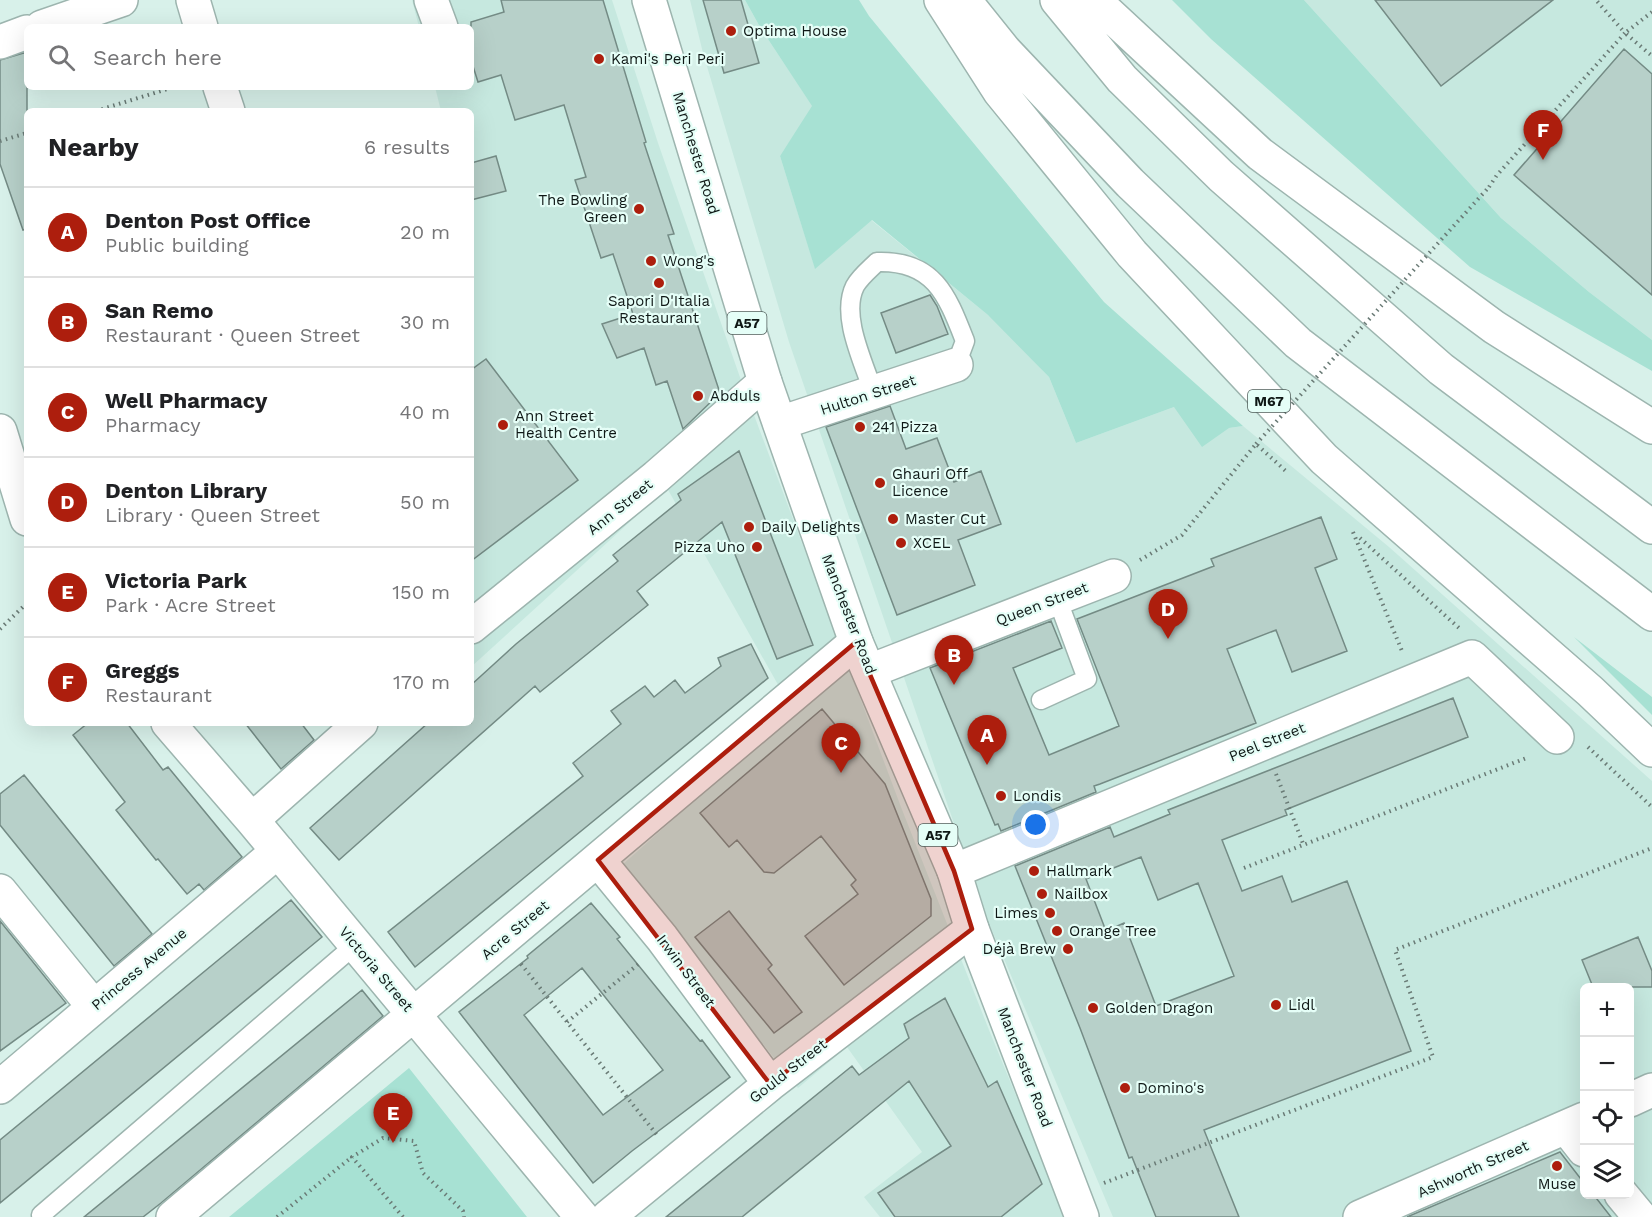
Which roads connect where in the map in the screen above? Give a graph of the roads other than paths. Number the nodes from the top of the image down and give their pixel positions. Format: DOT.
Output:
graph roads {
  1 [pos="121,0"];
  2 [pos="193,0"];
  3 [pos="432,0"];
  4 [pos="649,0"];
  5 [pos="941,0"];
  6 [pos="964,0"];
  7 [pos="1057,0"];
  8 [pos="1094,0"];
  9 [pos="51,24"];
  10 [pos="200,24"];
  11 [pos="440,24"];
  12 [pos="24,33"];
  13 [pos="0,42"];
  14 [pos="221,90"];
  15 [pos="227,108"];
  16 [pos="956,365"];
  17 [pos="765,382"];
  18 [pos="874,394"];
  19 [pos="780,423"];
  20 [pos="1652,427"];
  21 [pos="0,431"];
  22 [pos="24,509"];
  23 [pos="1652,526"];
  24 [pos="1114,576"];
  25 [pos="1057,598"];
  26 [pos="1652,614"];
  27 [pos="474,625"];
  28 [pos="856,642"];
  29 [pos="870,671"];
  30 [pos="1041,700"];
  31 [pos="171,726"];
  32 [pos="358,726"];
  33 [pos="1546,746"];
  34 [pos="1652,750"];
  35 [pos="252,820"];
  36 [pos="278,851"];
  37 [pos="598,860"];
  38 [pos="954,871"];
  39 [pos="0,891"];
  40 [pos="972,929"];
  41 [pos="355,945"];
  42 [pos="94,1008"];
  43 [pos="414,1015"];
  44 [pos="770,1084"];
  45 [pos="0,1087"];
  46 [pos="1652,1090"];
  47 [pos="1634,1098"];
  48 [pos="1578,1132"];
  49 [pos="1625,1199"];
  50 [pos="1077,1210"];
  51 [pos="1397,1210"];
  52 [pos="41,1215"];
  53 [pos="173,1217"];
  54 [pos="582,1217"];
  55 [pos="608,1217"];
  56 [pos="1360,1217"];
  57 [pos="1640,1217"];
  1 -- 9 [label="main road"];
  2 -- 10 [label="main road"];
  3 -- 11 [label="main road"];
  4 -- 17 [label="main road, Manchester Road / A57"];
  5 -- 34 [label="main road, M67"];
  6 -- 26 [label="main road"];
  7 -- 23 [label="main road"];
  8 -- 20 [label="main road"];
  12 -- 13 [label="main road"];
  14 -- 15 [label="main road"];
  16 -- 18 [label="main road, Hulton Street"];
  16 -- 18 [label="lane"];
  17 -- 19 [label="main road, Manchester Road / A57"];
  17 -- 27 [label="main road, Ann Street"];
  18 -- 19 [label="main road, Hulton Street"];
  19 -- 28 [label="main road, Manchester Road / A57"];
  21 -- 22 [label="main road"];
  24 -- 25 [label="main road, Queen Street"];
  25 -- 29 [label="main road, Queen Street"];
  25 -- 30 [label="lane"];
  28 -- 29 [label="main road, Manchester Road / A57"];
  28 -- 37 [label="main road, Acre Street"];
  29 -- 38 [label="main road, Manchester Road / A57"];
  31 -- 35 [label="main road, Victoria Street"];
  32 -- 35 [label="main road"];
  33 -- 38 [label="main road, Peel Street"];
  35 -- 36 [label="main road, Victoria Street"];
  36 -- 41 [label="main road, Victoria Street"];
  36 -- 42 [label="main road, Princess Avenue"];
  37 -- 43 [label="main road, Acre Street"];
  37 -- 44 [label="main road, Irwin Street"];
  38 -- 40 [label="main road, Manchester Road / A57"];
  39 -- 42 [label="main road"];
  40 -- 44 [label="main road, Gould Street"];
  40 -- 50 [label="main road, Manchester Road / A57"];
  41 -- 43 [label="main road, Victoria Street"];
  41 -- 52 [label="lane"];
  42 -- 45 [label="main road, Princess Avenue"];
  43 -- 53 [label="main road, Acre Street"];
  43 -- 54 [label="main road, Victoria Street"];
  44 -- 55 [label="main road, Gould Street"];
  46 -- 47 [label="main road"];
  48 -- 51 [label="main road, Ashworth Street"];
  49 -- 57 [label="main road"];
  51 -- 56 [label="main road, Ashworth Street"];
}
